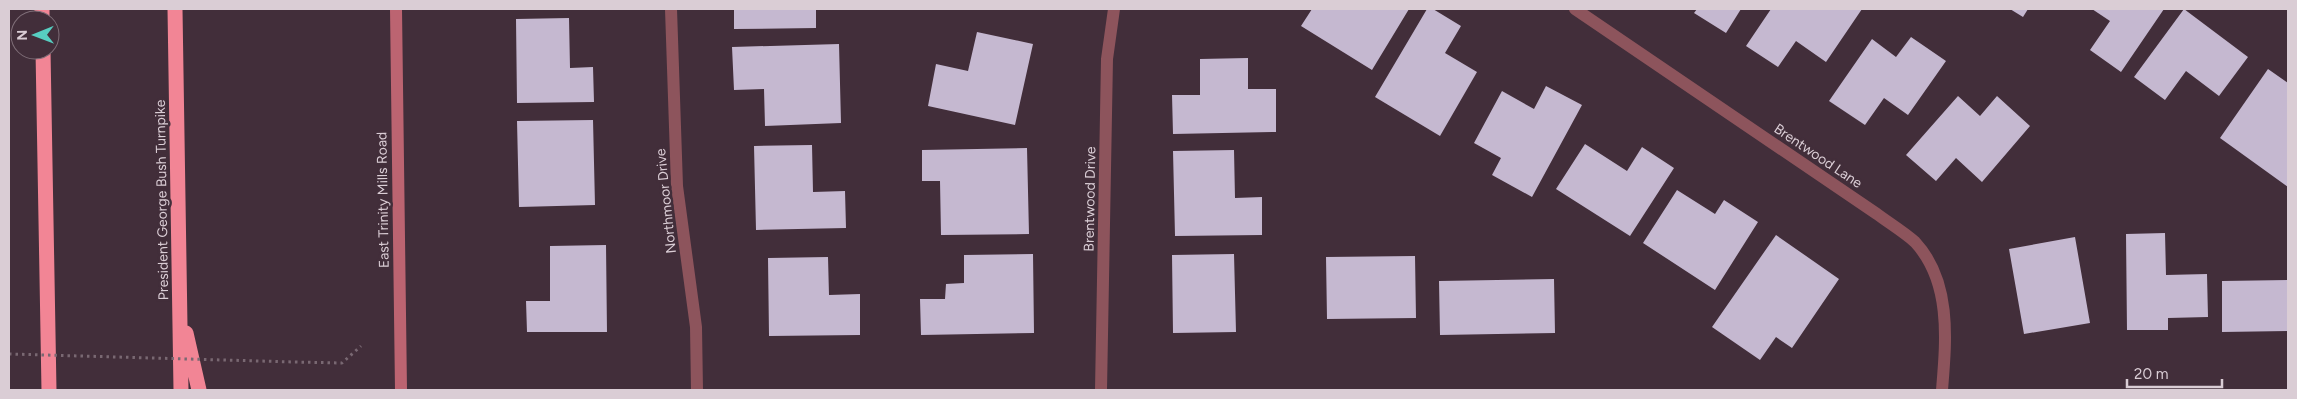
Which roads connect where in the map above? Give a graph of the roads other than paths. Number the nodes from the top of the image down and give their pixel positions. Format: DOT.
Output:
graph roads {
  1 [pos="175,9"];
  2 [pos="396,9"];
  3 [pos="670,9"];
  4 [pos="1114,9"];
  5 [pos="1575,9"];
  6 [pos="43,60"];
  7 [pos="180,303"];
  8 [pos="49,390"];
  9 [pos="181,390"];
  10 [pos="199,390"];
  11 [pos="401,390"];
  12 [pos="697,390"];
  13 [pos="1101,390"];
  14 [pos="1942,390"];
  1 -- 7 [label="highway, President George Bush Turnpike"];
  2 -- 11 [label="main road, East Trinity Mills Road"];
  3 -- 12 [label="street, Northmoor Drive"];
  4 -- 13 [label="street, Brentwood Drive"];
  5 -- 14 [label="street, Brentwood Lane"];
  6 -- 8 [label="highway"];
  7 -- 9 [label="highway, President George Bush Turnpike"];
  7 -- 10 [label="highway"];
}
